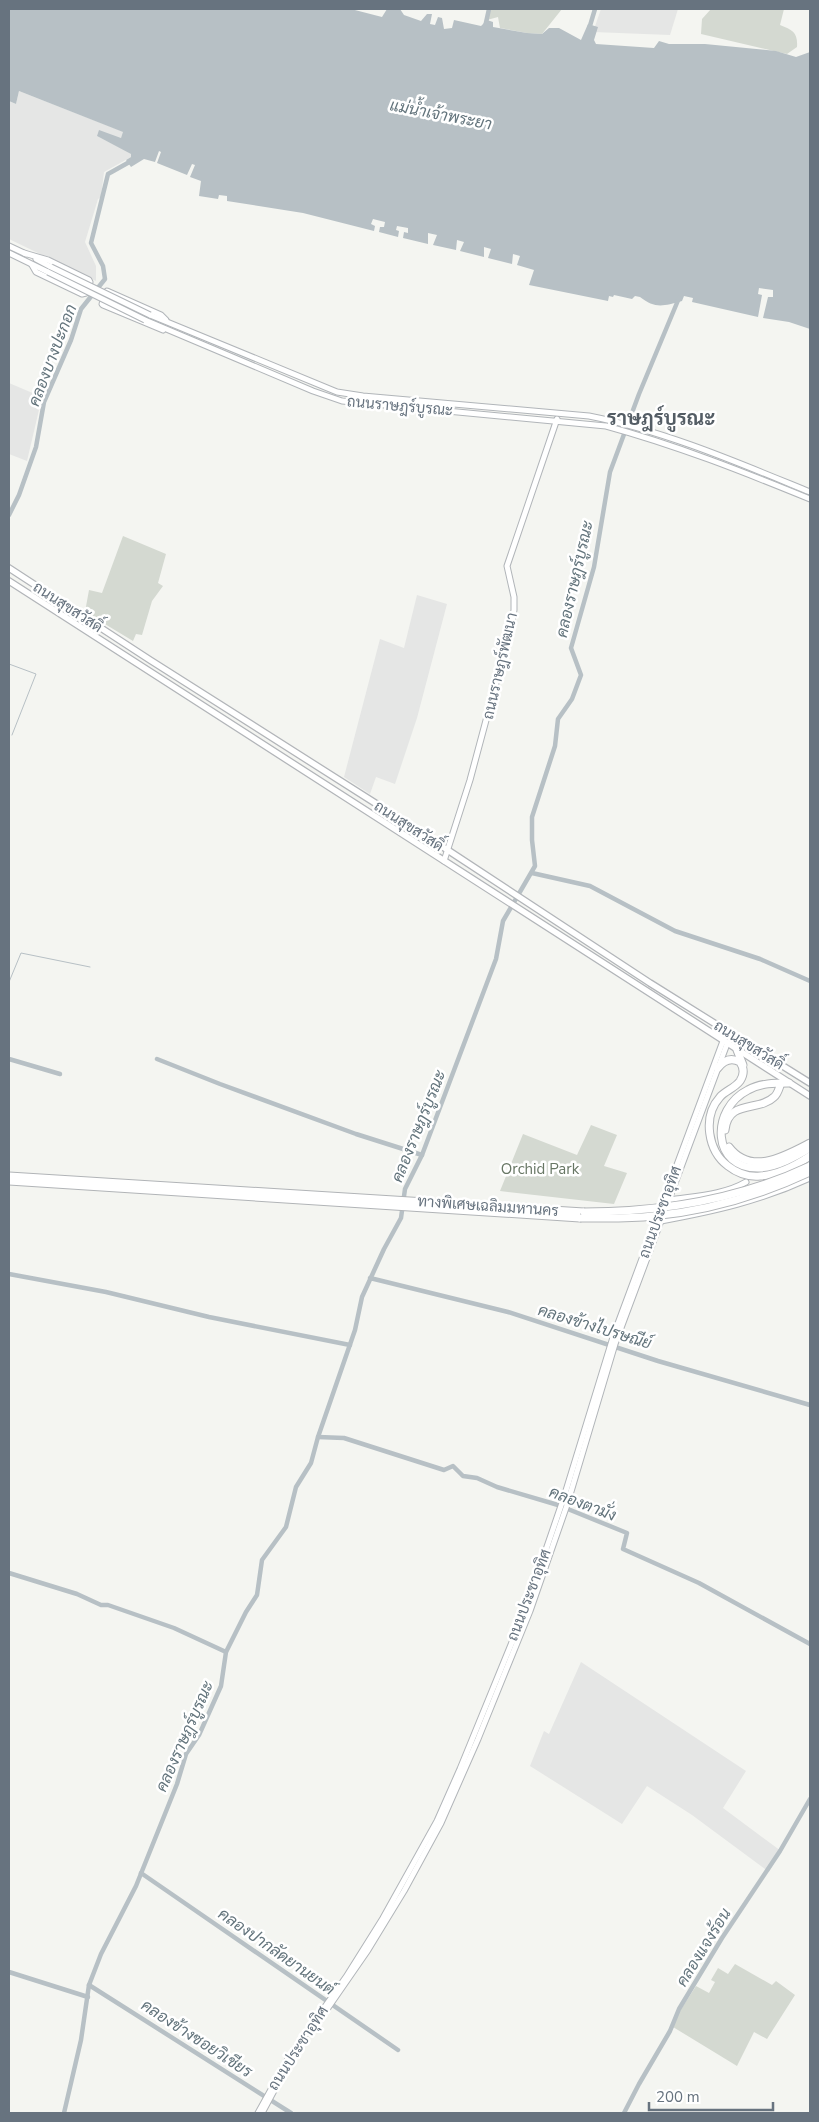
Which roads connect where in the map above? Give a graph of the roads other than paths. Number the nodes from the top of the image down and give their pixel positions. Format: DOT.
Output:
graph roads {
  1 [pos="9,246"];
  2 [pos="9,253"];
  3 [pos="24,253"];
  4 [pos="32,264"];
  5 [pos="171,324"];
  6 [pos="183,336"];
  7 [pos="559,413"];
  8 [pos="556,420"];
  9 [pos="639,432"];
  10 [pos="810,492"];
  11 [pos="810,499"];
  12 [pos="9,568"];
  13 [pos="9,581"];
  14 [pos="405,822"];
  15 [pos="400,833"];
  16 [pos="448,850"];
  17 [pos="444,861"];
  18 [pos="730,1033"];
  19 [pos="726,1042"];
  20 [pos="737,1050"];
  21 [pos="718,1068"];
  22 [pos="743,1070"];
  23 [pos="785,1083"];
  24 [pos="810,1083"];
  25 [pos="809,1097"];
  26 [pos="725,1143"];
  27 [pos="810,1143"];
  28 [pos="810,1148"];
  29 [pos="810,1156"];
  30 [pos="810,1166"];
  31 [pos="810,1172"];
  32 [pos="9,1176"];
  33 [pos="810,1178"];
  34 [pos="9,1181"];
  35 [pos="746,1182"];
  36 [pos="669,1200"];
  37 [pos="661,1221"];
  38 [pos="612,1346"];
  39 [pos="268,2098"];
  40 [pos="258,2113"];
  41 [pos="262,2113"];
  1 -- 3 [label="main road, ถนนราษฎร์บูรณะ"];
  2 -- 4 [label="main road, ถนนราษฎร์บูรณะ"];
  3 -- 4 [label="main road"];
  3 -- 5 [label="main road, ถนนราษฎร์บูรณะ, bridge"];
  4 -- 6 [label="main road, ถนนราษฎร์บูรณะ, bridge"];
  5 -- 6 [label="main road"];
  5 -- 7 [label="main road, ถนนราษฎร์บูรณะ"];
  6 -- 8 [label="main road, ถนนราษฎร์บูรณะ"];
  7 -- 8 [label="main road, ถนนราษฎร์พัฒนา"];
  7 -- 9 [label="main road, ถนนราษฎร์บูรณะ"];
  8 -- 9 [label="main road, ถนนราษฎร์บูรณะ"];
  8 -- 16 [label="main road, ถนนราษฎร์พัฒนา"];
  9 -- 10 [label="main road, ถนนราษฎร์บูรณะ"];
  9 -- 11 [label="main road, ถนนราษฎร์บูรณะ"];
  12 -- 14 [label="main road, ถนนสุขสวัสดิ์"];
  13 -- 15 [label="main road, ถนนสุขสวัสดิ์"];
  14 -- 15 [label="main road"];
  14 -- 16 [label="main road, ถนนสุขสวัสดิ์"];
  15 -- 17 [label="main road, ถนนสุขสวัสดิ์"];
  16 -- 17 [label="main road, ถนนราษฎร์พัฒนา"];
  16 -- 18 [label="main road, ถนนสุขสวัสดิ์"];
  17 -- 19 [label="main road, ถนนสุขสวัสดิ์"];
  18 -- 19 [label="main road"];
  18 -- 24 [label="main road, ถนนสุขสวัสดิ์"];
  19 -- 20 [label="main road, ถนนสุขสวัสดิ์"];
  19 -- 21 [label="main road, ถนนประชาอุทิศ"];
  19 -- 38 [label="main road, ถนนประชาอุทิศ"];
  20 -- 22 [label="highway"];
  20 -- 23 [label="main road, ถนนสุขสวัสดิ์"];
  21 -- 22 [label="highway"];
  21 -- 36 [label="main road, ถนนประชาอุทิศ"];
  22 -- 29 [label="highway"];
  23 -- 25 [label="main road, ถนนสุขสวัสดิ์"];
  23 -- 26 [label="highway"];
  23 -- 26 [label="highway"];
  26 -- 27 [label="highway"];
  26 -- 28 [label="highway"];
  30 -- 32 [label="highway, ทางพิเศษเฉลิมมหานคร, bridge"];
  31 -- 34 [label="highway, ทางพิเศษเฉลิมมหานคร, bridge"];
  33 -- 37 [label="main road"];
  35 -- 36 [label="main road"];
  36 -- 37 [label="main road, ถนนประชาอุทิศ"];
  37 -- 38 [label="main road, ถนนประชาอุทิศ"];
  38 -- 39 [label="main road, ถนนประชาอุทิศ"];
  39 -- 40 [label="main road, ถนนประชาอุทิศ"];
  39 -- 41 [label="main road, ถนนประชาอุทิศ"];
}
